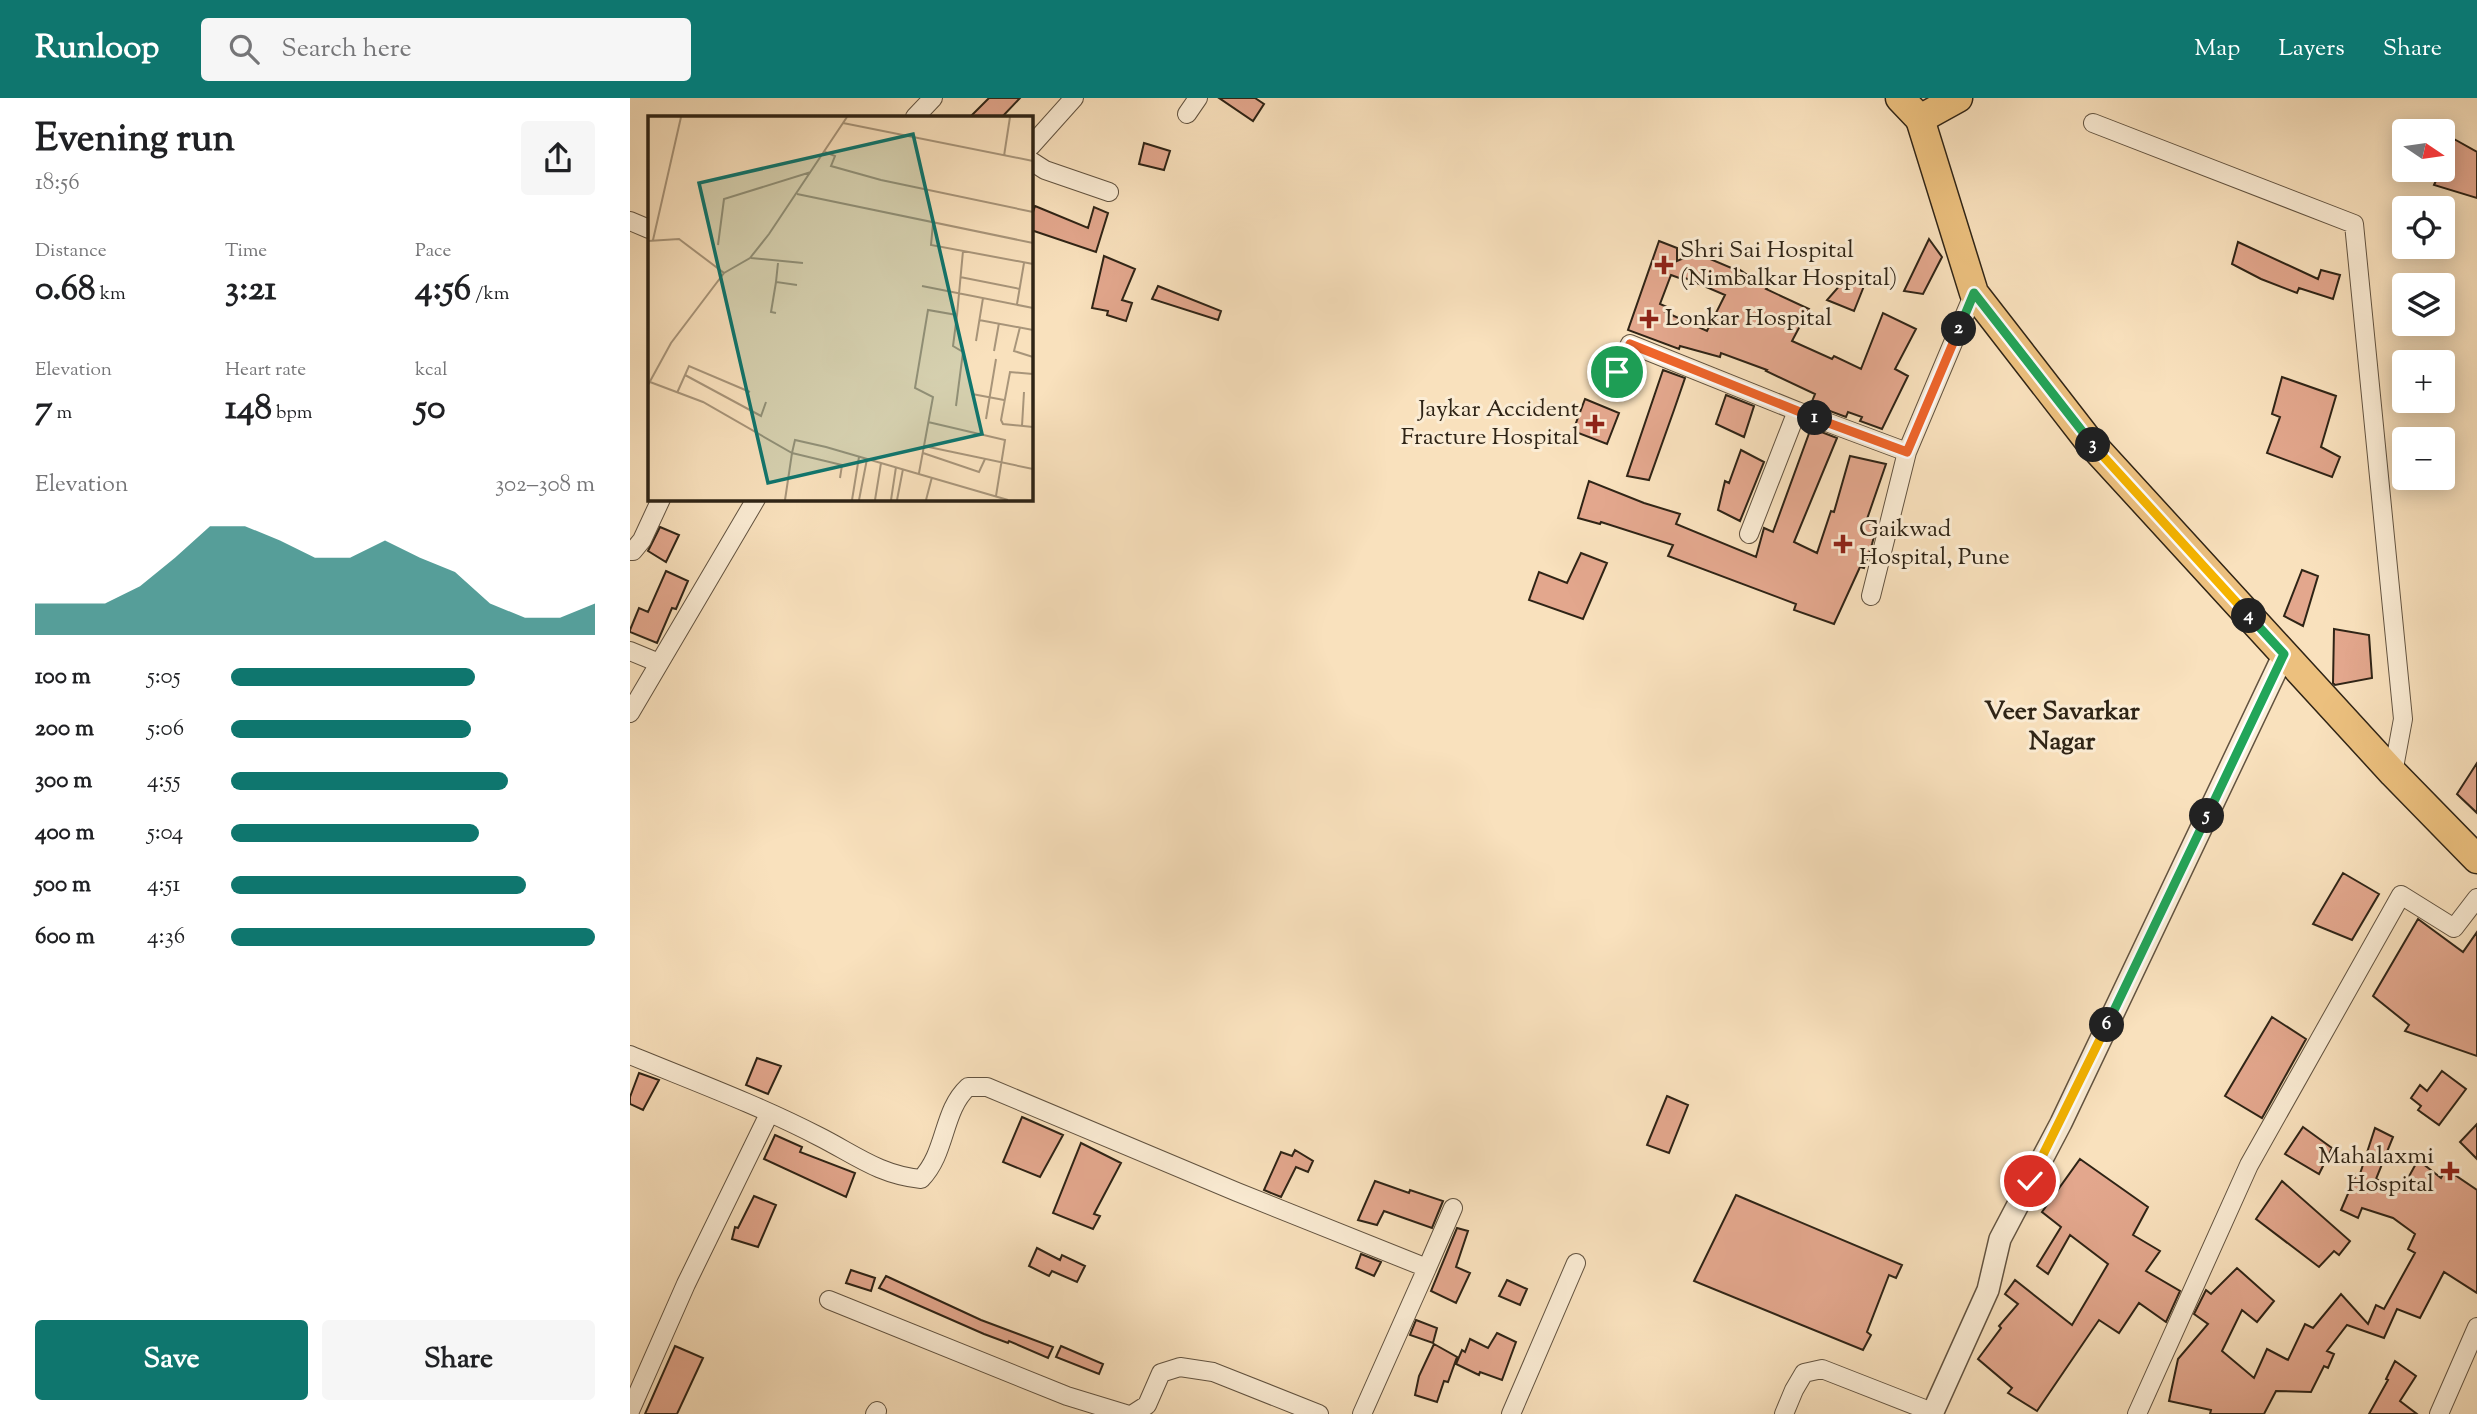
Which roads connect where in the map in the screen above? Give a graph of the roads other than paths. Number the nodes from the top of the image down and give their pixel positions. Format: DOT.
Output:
graph roads {
  1 [pos="933,98"];
  2 [pos="1073,98"];
  3 [pos="1198,98"];
  4 [pos="1900,98"];
  5 [pos="1958,98"];
  6 [pos="1187,114"];
  7 [pos="916,116"];
  8 [pos="1920,119"];
  9 [pos="2092,123"];
  10 [pos="1032,145"];
  11 [pos="1032,162"];
  12 [pos="1109,192"];
  13 [pos="630,221"];
  14 [pos="648,229"];
  15 [pos="1974,293"];
  16 [pos="1617,372"];
  17 [pos="1797,411"];
  18 [pos="1907,452"];
  19 [pos="662,500"];
  20 [pos="755,500"];
  21 [pos="1749,534"];
  22 [pos="630,551"];
  23 [pos="1871,596"];
  24 [pos="630,651"];
  25 [pos="2284,654"];
  26 [pos="659,663"];
  27 [pos="631,708"];
  28 [pos="2393,773"];
  29 [pos="2477,859"];
  30 [pos="2477,898"];
  31 [pos="631,1058"];
  32 [pos="769,1114"];
  33 [pos="1453,1208"];
  34 [pos="1576,1263"];
  35 [pos="1427,1268"];
  36 [pos="829,1300"];
  37 [pos="2477,1327"];
  38 [pos="630,1411"];
  39 [pos="1932,1413"];
  40 [pos="1126,1414"];
  41 [pos="1133,1414"];
  42 [pos="1319,1414"];
  43 [pos="1362,1414"];
  44 [pos="1511,1414"];
  45 [pos="1784,1414"];
  46 [pos="2137,1414"];
  47 [pos="2439,1414"];
  1 -- 7 [label="street"];
  2 -- 10 [label="street"];
  3 -- 6 [label="street"];
  4 -- 8 [label="main road"];
  5 -- 8 [label="main road"];
  8 -- 15 [label="main road"];
  9 -- 28 [label="street"];
  11 -- 12 [label="street"];
  13 -- 14 [label="street"];
  15 -- 18 [label="street"];
  15 -- 25 [label="main road"];
  16 -- 17 [label="street"];
  17 -- 18 [label="street"];
  17 -- 21 [label="street"];
  18 -- 23 [label="street"];
  19 -- 22 [label="street"];
  20 -- 26 [label="street"];
  24 -- 26 [label="street"];
  25 -- 28 [label="main road"];
  25 -- 39 [label="street"];
  26 -- 27 [label="street"];
  28 -- 29 [label="main road"];
  30 -- 46 [label="street"];
  31 -- 32 [label="street"];
  32 -- 35 [label="street"];
  32 -- 38 [label="street"];
  33 -- 35 [label="street"];
  34 -- 44 [label="street"];
  35 -- 43 [label="street"];
  36 -- 40 [label="street"];
  37 -- 47 [label="street"];
  39 -- 45 [label="street"];
  41 -- 42 [label="street"];
}
